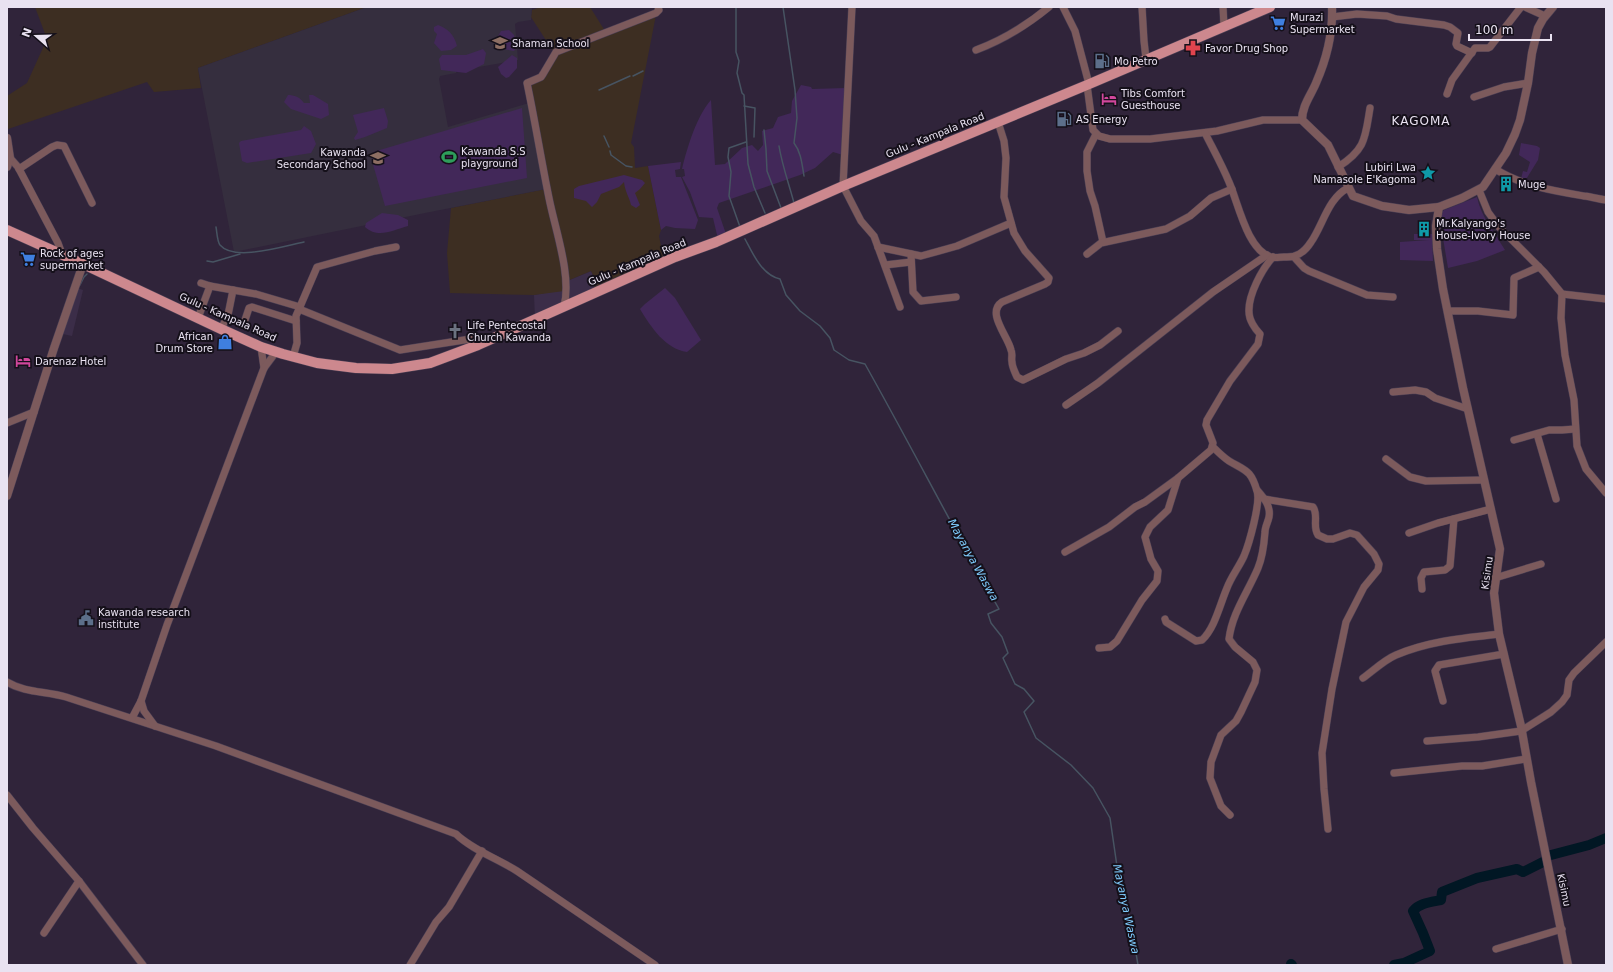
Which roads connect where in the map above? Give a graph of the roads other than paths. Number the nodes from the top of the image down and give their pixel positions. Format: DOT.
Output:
graph roads {
  1 [pos="658,7"];
  2 [pos="852,7"];
  3 [pos="1049,7"];
  4 [pos="1063,7"];
  5 [pos="1142,7"];
  6 [pos="1223,7"];
  7 [pos="1270,7"];
  8 [pos="1332,7"];
  9 [pos="1520,7"];
  10 [pos="1525,7"];
  11 [pos="1553,7"];
  12 [pos="1545,16"];
  13 [pos="1332,17"];
  14 [pos="1224,26"];
  15 [pos="976,50"];
  16 [pos="1472,53"];
  17 [pos="1146,59"];
  18 [pos="1528,83"];
  19 [pos="1088,85"];
  20 [pos="1447,94"];
  21 [pos="1474,98"];
  22 [pos="1370,108"];
  23 [pos="1302,120"];
  24 [pos="998,122"];
  25 [pos="1205,132"];
  26 [pos="1096,134"];
  27 [pos="7,138"];
  28 [pos="10,158"];
  29 [pos="7,166"];
  30 [pos="1338,167"];
  31 [pos="19,169"];
  32 [pos="1495,169"];
  33 [pos="843,186"];
  34 [pos="1348,188"];
  35 [pos="1232,189"];
  36 [pos="1479,190"];
  37 [pos="1606,200"];
  38 [pos="92,203"];
  39 [pos="1439,207"];
  40 [pos="1011,223"];
  41 [pos="7,230"];
  42 [pos="1103,242"];
  43 [pos="396,247"];
  44 [pos="878,247"];
  45 [pos="62,254"];
  46 [pos="1087,254"];
  47 [pos="1270,256"];
  48 [pos="1294,257"];
  49 [pos="911,258"];
  50 [pos="83,264"];
  51 [pos="885,265"];
  52 [pos="1539,267"];
  53 [pos="201,283"];
  54 [pos="210,286"];
  55 [pos="233,290"];
  56 [pos="1562,294"];
  57 [pos="956,297"];
  58 [pos="1394,297"];
  59 [pos="1606,299"];
  60 [pos="564,306"];
  61 [pos="900,306"];
  62 [pos="299,308"];
  63 [pos="1448,311"];
  64 [pos="198,318"];
  65 [pos="245,320"];
  66 [pos="296,321"];
  67 [pos="220,329"];
  68 [pos="1118,331"];
  69 [pos="482,343"];
  70 [pos="261,347"];
  71 [pos="276,352"];
  72 [pos="293,357"];
  73 [pos="264,368"];
  74 [pos="1393,392"];
  75 [pos="1066,406"];
  76 [pos="1468,409"];
  77 [pos="34,412"];
  78 [pos="7,424"];
  79 [pos="1575,428"];
  80 [pos="1537,434"];
  81 [pos="1514,440"];
  82 [pos="1213,447"];
  83 [pos="1386,459"];
  84 [pos="1178,478"];
  85 [pos="1484,480"];
  86 [pos="9,486"];
  87 [pos="1257,490"];
  88 [pos="1606,493"];
  89 [pos="7,496"];
  90 [pos="1264,499"];
  91 [pos="1556,499"];
  92 [pos="1491,509"];
  93 [pos="1454,519"];
  94 [pos="1409,533"];
  95 [pos="1065,552"];
  96 [pos="1541,564"];
  97 [pos="1495,578"];
  98 [pos="1422,589"];
  99 [pos="1165,619"];
  100 [pos="1499,634"];
  101 [pos="1606,642"];
  102 [pos="1099,648"];
  103 [pos="1504,654"];
  104 [pos="1363,678"];
  105 [pos="7,682"];
  106 [pos="141,701"];
  107 [pos="1442,701"];
  108 [pos="132,718"];
  109 [pos="155,726"];
  110 [pos="1521,731"];
  111 [pos="1427,742"];
  112 [pos="1526,759"];
  113 [pos="1394,773"];
  114 [pos="7,795"];
  115 [pos="1230,815"];
  116 [pos="1328,828"];
  117 [pos="482,851"];
  118 [pos="79,881"];
  119 [pos="1562,929"];
  120 [pos="44,933"];
  121 [pos="1496,949"];
  122 [pos="143,965"];
  123 [pos="410,965"];
  124 [pos="655,965"];
  125 [pos="1568,965"];
  1 -- 60 [label="street"];
  2 -- 33 [label="street"];
  3 -- 15 [label="street"];
  4 -- 19 [label="street"];
  5 -- 17 [label="street"];
  6 -- 14 [label="street"];
  7 -- 14 [label="main road, Gulu - Kampala Road"];
  8 -- 13 [label="street"];
  9 -- 16 [label="street"];
  10 -- 12 [label="street"];
  11 -- 12 [label="street"];
  12 -- 18 [label="street"];
  13 -- 16 [label="street"];
  13 -- 23 [label="street"];
  14 -- 17 [label="main road, Gulu - Kampala Road"];
  16 -- 20 [label="street"];
  17 -- 19 [label="main road, Gulu - Kampala Road"];
  18 -- 21 [label="street"];
  18 -- 32 [label="street"];
  19 -- 24 [label="main road, Gulu - Kampala Road"];
  19 -- 26 [label="street"];
  22 -- 30 [label="street"];
  23 -- 25 [label="street"];
  23 -- 30 [label="street"];
  24 -- 33 [label="main road, Gulu - Kampala Road"];
  24 -- 40 [label="street"];
  25 -- 26 [label="street"];
  25 -- 35 [label="street"];
  26 -- 42 [label="street"];
  27 -- 28 [label="street"];
  28 -- 29 [label="street"];
  28 -- 31 [label="street"];
  30 -- 34 [label="street"];
  31 -- 38 [label="street"];
  31 -- 45 [label="street"];
  32 -- 36 [label="street"];
  32 -- 37 [label="street"];
  33 -- 44 [label="street"];
  33 -- 60 [label="main road, Gulu - Kampala Road"];
  34 -- 39 [label="street"];
  34 -- 48 [label="street"];
  35 -- 42 [label="street"];
  35 -- 47 [label="street"];
  36 -- 39 [label="street"];
  36 -- 52 [label="street"];
  39 -- 63 [label="street, Kisimu"];
  40 -- 49 [label="street"];
  40 -- 68 [label="street"];
  41 -- 45 [label="main road, Gulu - Kampala Road"];
  42 -- 46 [label="street"];
  43 -- 62 [label="street"];
  44 -- 49 [label="street"];
  44 -- 51 [label="street"];
  45 -- 50 [label="main road, Gulu - Kampala Road"];
  47 -- 48 [label="street"];
  47 -- 75 [label="street"];
  47 -- 82 [label="street"];
  48 -- 58 [label="street"];
  49 -- 51 [label="street"];
  49 -- 57 [label="street"];
  50 -- 64 [label="main road, Gulu - Kampala Road"];
  50 -- 77 [label="street"];
  51 -- 61 [label="street"];
  52 -- 56 [label="street"];
  52 -- 63 [label="street"];
  53 -- 54 [label="street"];
  54 -- 55 [label="street"];
  54 -- 64 [label="street"];
  55 -- 62 [label="street"];
  55 -- 67 [label="street"];
  56 -- 59 [label="street"];
  56 -- 79 [label="street"];
  60 -- 69 [label="main road, Gulu - Kampala Road"];
  62 -- 66 [label="street"];
  62 -- 69 [label="street"];
  63 -- 76 [label="street, Kisimu"];
  64 -- 67 [label="main road, Gulu - Kampala Road"];
  65 -- 66 [label="street"];
  66 -- 72 [label="street"];
  67 -- 70 [label="main road, Gulu - Kampala Road"];
  69 -- 72 [label="main road, Gulu - Kampala Road"];
  70 -- 71 [label="main road, Gulu - Kampala Road"];
  70 -- 73 [label="street"];
  71 -- 72 [label="main road, Gulu - Kampala Road"];
  71 -- 73 [label="street"];
  73 -- 106 [label="street"];
  74 -- 76 [label="street"];
  76 -- 85 [label="street, Kisimu"];
  77 -- 78 [label="street"];
  77 -- 86 [label="street"];
  79 -- 80 [label="street"];
  79 -- 88 [label="street"];
  80 -- 81 [label="street"];
  80 -- 91 [label="street"];
  82 -- 84 [label="street"];
  82 -- 87 [label="street"];
  83 -- 85 [label="street"];
  84 -- 95 [label="street"];
  84 -- 102 [label="street"];
  85 -- 92 [label="street, Kisimu"];
  86 -- 89 [label="street"];
  87 -- 90 [label="street"];
  87 -- 99 [label="street"];
  90 -- 115 [label="street"];
  90 -- 116 [label="street"];
  92 -- 93 [label="street"];
  92 -- 97 [label="street, Kisimu"];
  93 -- 94 [label="street"];
  93 -- 98 [label="street"];
  96 -- 97 [label="street"];
  97 -- 100 [label="street, Kisimu"];
  100 -- 103 [label="street, Kisimu"];
  100 -- 104 [label="street"];
  101 -- 110 [label="street"];
  103 -- 107 [label="street"];
  103 -- 110 [label="street, Kisimu"];
  105 -- 108 [label="street"];
  106 -- 108 [label="street"];
  106 -- 109 [label="street"];
  108 -- 109 [label="street"];
  109 -- 117 [label="street"];
  110 -- 111 [label="street"];
  110 -- 112 [label="street, Kisimu"];
  112 -- 113 [label="street"];
  112 -- 119 [label="street, Kisimu"];
  114 -- 118 [label="street"];
  117 -- 123 [label="street"];
  117 -- 124 [label="street"];
  118 -- 120 [label="street"];
  118 -- 122 [label="street"];
  119 -- 121 [label="street"];
  119 -- 125 [label="street, Kisimu"];
}
